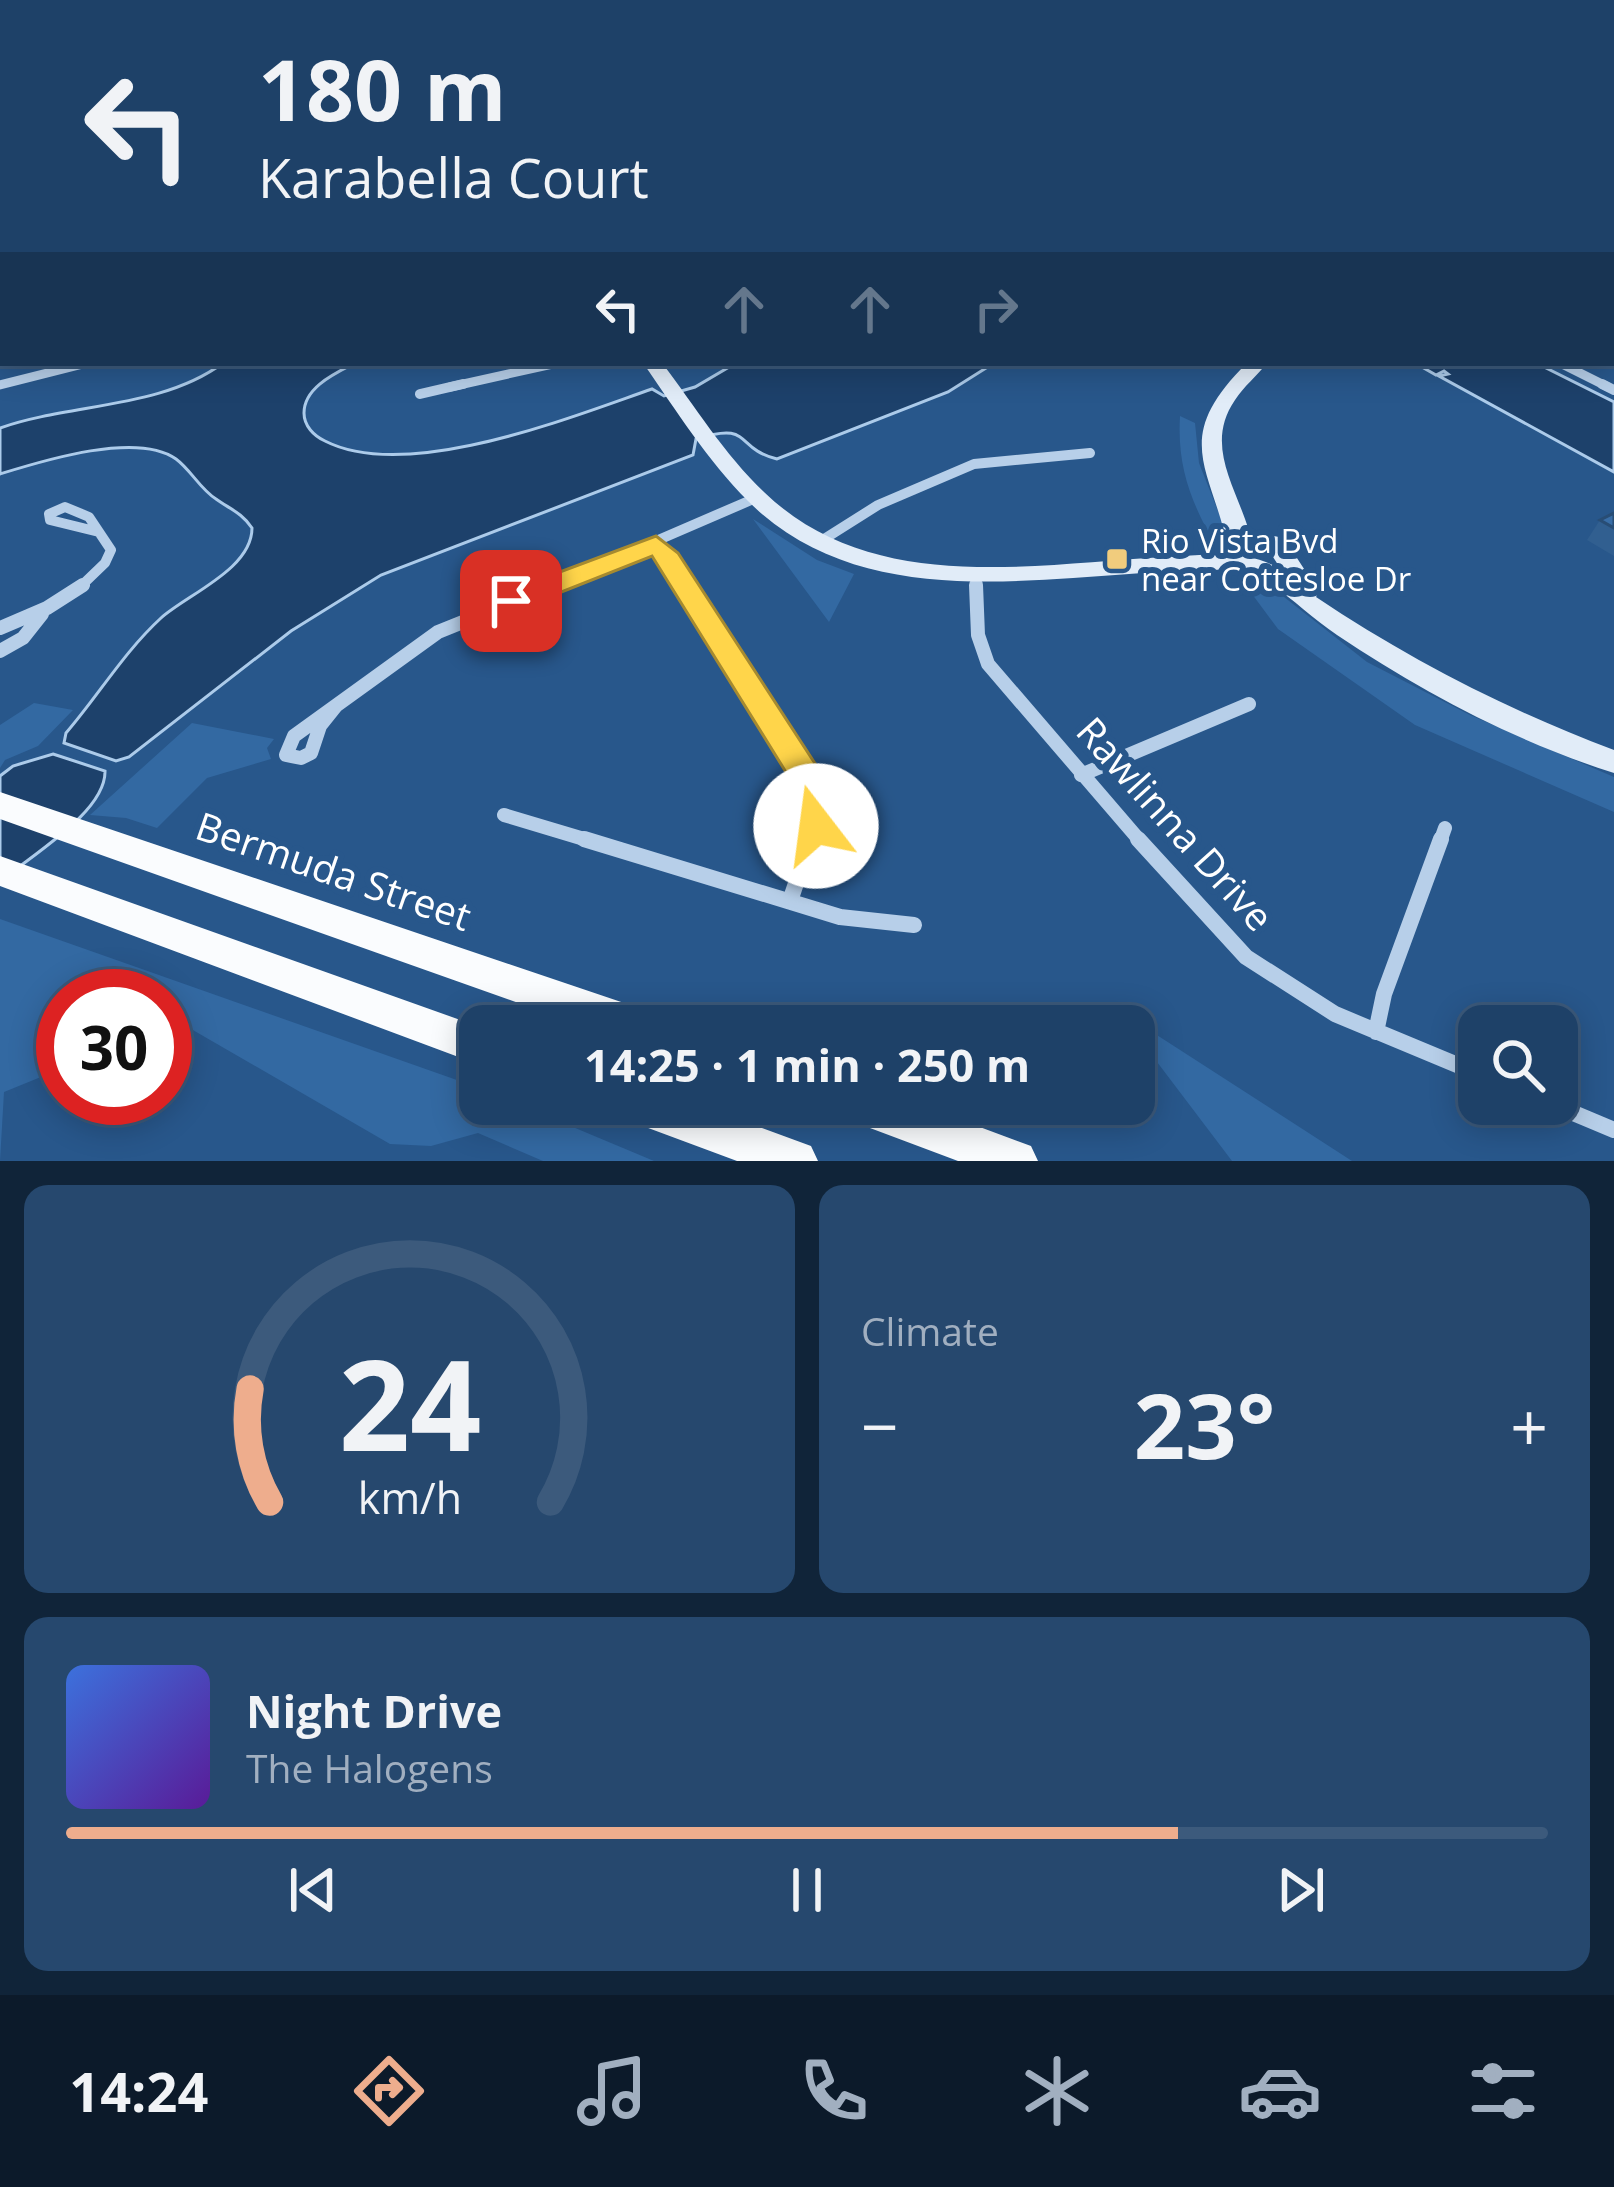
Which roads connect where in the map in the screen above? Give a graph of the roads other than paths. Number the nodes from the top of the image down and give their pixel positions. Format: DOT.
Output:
graph roads {
  1 [pos="76,366"];
  2 [pos="544,366"];
  3 [pos="657,366"];
  4 [pos="1256,366"];
  5 [pos="1566,366"];
  6 [pos="0,386"];
  7 [pos="1614,389"];
  8 [pos="420,394"];
  9 [pos="1090,454"];
  10 [pos="758,497"];
  11 [pos="1226,499"];
  12 [pos="99,532"];
  13 [pos="820,541"];
  14 [pos="656,545"];
  15 [pos="1255,557"];
  16 [pos="976,574"];
  17 [pos="52,605"];
  18 [pos="4,626"];
  19 [pos="17,643"];
  20 [pos="0,651"];
  21 [pos="1249,704"];
  22 [pos="336,706"];
  23 [pos="1614,762"];
  24 [pos="1081,775"];
  25 [pos="0,805"];
  26 [pos="504,815"];
  27 [pos="1445,828"];
  28 [pos="17,877"];
  29 [pos="790,902"];
  30 [pos="914,925"];
  31 [pos="576,1005"];
  32 [pos="1376,1032"];
  33 [pos="459,1038"];
  34 [pos="1458,1065"];
  35 [pos="1578,1115"];
  36 [pos="697,1125"];
  37 [pos="918,1125"];
  38 [pos="1614,1130"];
  39 [pos="796,1161"];
  40 [pos="1016,1161"];
  1 -- 6 [label="street"];
  2 -- 8 [label="street"];
  3 -- 10 [label="main road"];
  4 -- 11 [label="main road"];
  5 -- 7 [label="street"];
  9 -- 13 [label="street"];
  10 -- 13 [label="main road"];
  10 -- 14 [label="street"];
  11 -- 15 [label="main road"];
  11 -- 15 [label="main road"];
  12 -- 17 [label="street"];
  13 -- 16 [label="main road"];
  14 -- 22 [label="street"];
  14 -- 29 [label="street"];
  15 -- 16 [label="main road"];
  15 -- 23 [label="main road"];
  16 -- 24 [label="street, Rawlinna Drive"];
  17 -- 18 [label="street"];
  17 -- 19 [label="street"];
  18 -- 19 [label="street"];
  19 -- 20 [label="street"];
  21 -- 24 [label="street"];
  24 -- 32 [label="street, Rawlinna Drive"];
  25 -- 31 [label="main road, Bermuda Street"];
  26 -- 29 [label="street"];
  27 -- 32 [label="street"];
  28 -- 33 [label="main road"];
  29 -- 30 [label="street"];
  32 -- 34 [label="street, Rawlinna Drive"];
  35 -- 38 [label="street"];
  36 -- 39 [label="main road"];
  37 -- 40 [label="main road"];
}
